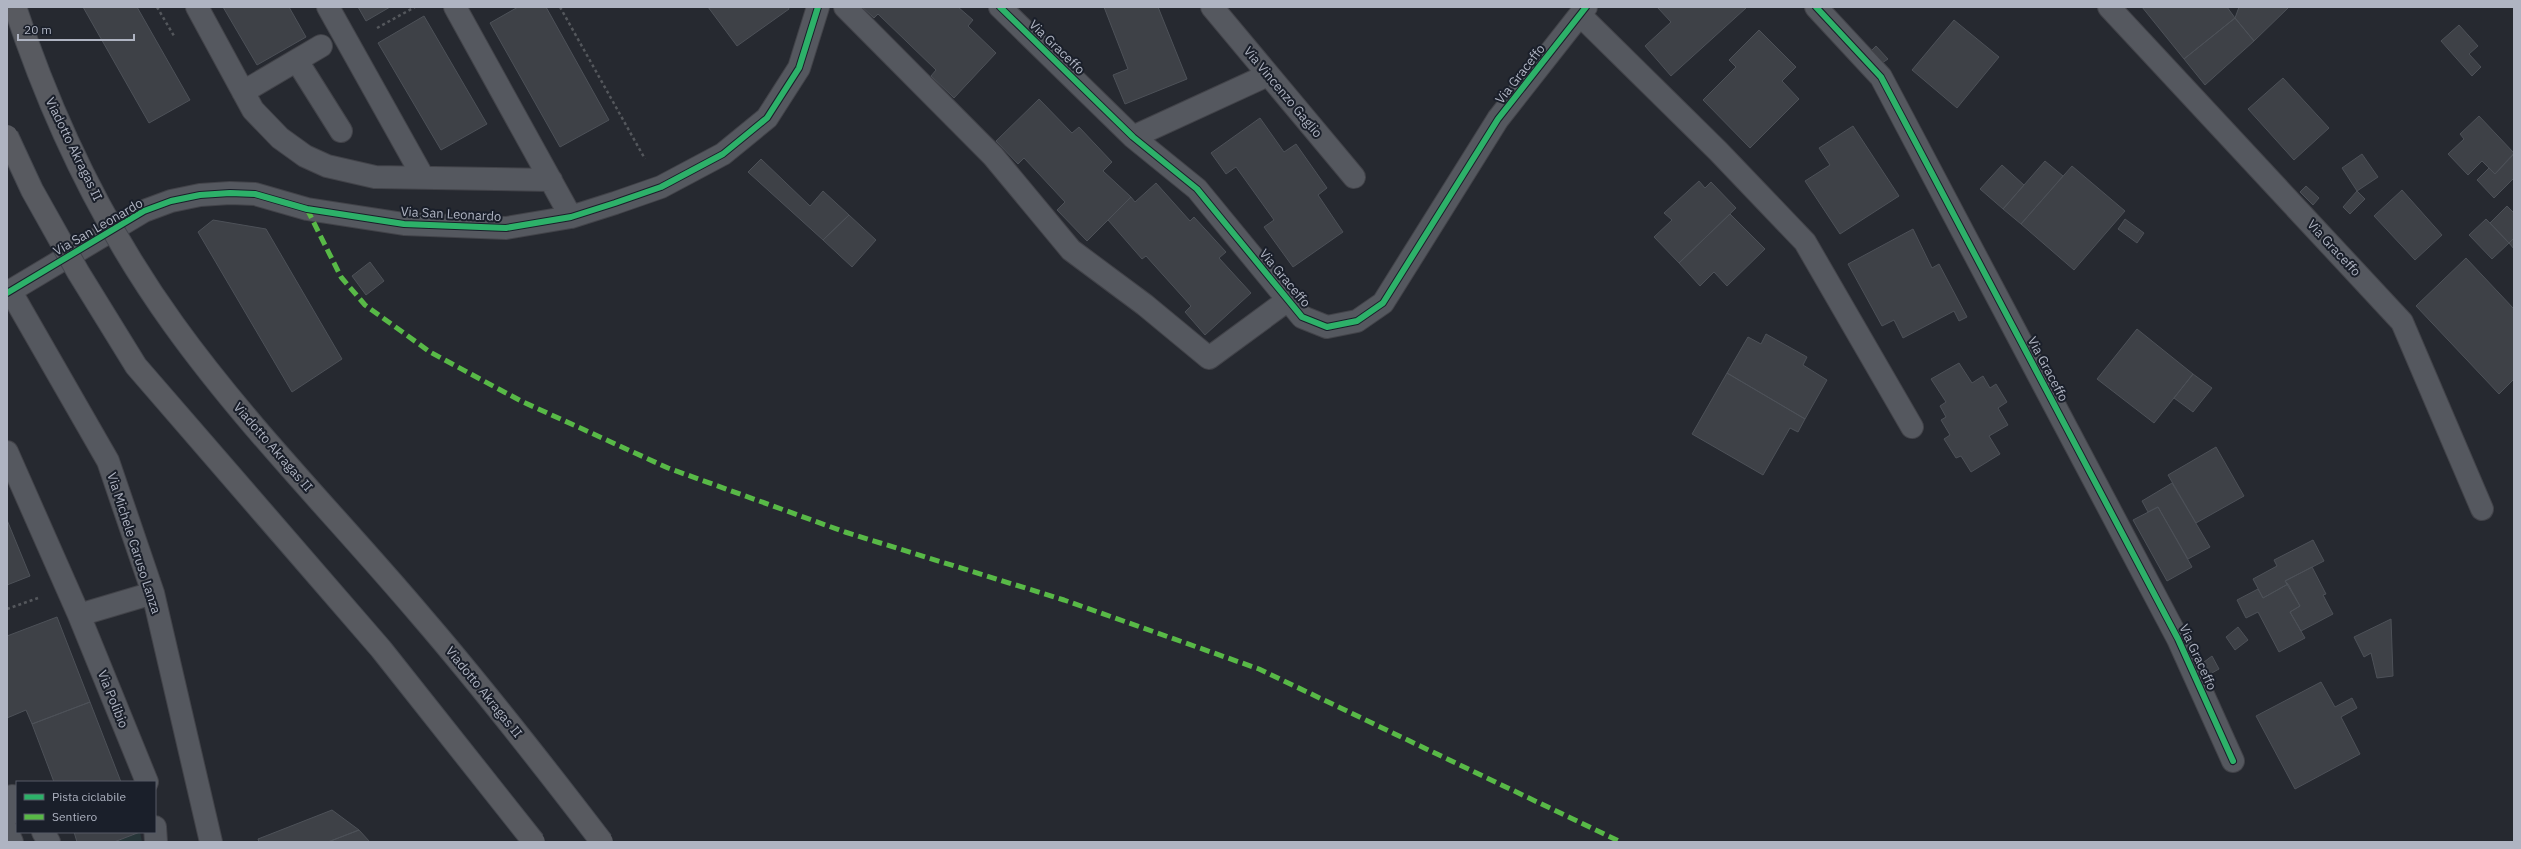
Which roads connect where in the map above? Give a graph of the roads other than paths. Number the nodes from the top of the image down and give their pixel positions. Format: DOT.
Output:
graph roads {
  1 [pos="15,7"];
  2 [pos="196,7"];
  3 [pos="328,7"];
  4 [pos="455,7"];
  5 [pos="818,7"];
  6 [pos="845,7"];
  7 [pos="1000,7"];
  8 [pos="1212,7"];
  9 [pos="1816,7"];
  10 [pos="2110,7"];
  11 [pos="1583,11"];
  12 [pos="321,46"];
  13 [pos="297,61"];
  14 [pos="1268,75"];
  15 [pos="243,92"];
  16 [pos="341,130"];
  17 [pos="7,136"];
  18 [pos="1133,136"];
  19 [pos="422,177"];
  20 [pos="1354,177"];
  21 [pos="550,180"];
  22 [pos="571,217"];
  23 [pos="9,292"];
  24 [pos="1288,300"];
  25 [pos="1912,427"];
  26 [pos="7,452"];
  27 [pos="2482,509"];
  28 [pos="153,593"];
  29 [pos="80,615"];
  30 [pos="2233,761"];
  31 [pos="148,781"];
  32 [pos="7,831"];
  33 [pos="44,833"];
  34 [pos="12,842"];
  35 [pos="49,842"];
  36 [pos="210,842"];
  37 [pos="534,842"];
  38 [pos="602,842"];
  1 -- 38 [label="main road, Viadotto Akragas II, bridge"];
  2 -- 15 [label="street"];
  3 -- 19 [label="street"];
  4 -- 21 [label="street"];
  5 -- 22 [label="street, Via San Leonardo"];
  6 -- 24 [label="street"];
  7 -- 18 [label="street, Via Graceffo"];
  8 -- 14 [label="street, Via Vincenzo Gaglio"];
  9 -- 30 [label="street, Via Graceffo"];
  10 -- 27 [label="street, Via Graceffo"];
  11 -- 24 [label="street, Via Graceffo"];
  11 -- 25 [label="street, Via Graceffo"];
  12 -- 13 [label="street"];
  13 -- 15 [label="street"];
  13 -- 16 [label="street"];
  14 -- 18 [label="street"];
  14 -- 20 [label="street, Via Vincenzo Gaglio"];
  15 -- 19 [label="street"];
  17 -- 37 [label="main road, bridge"];
  18 -- 24 [label="street, Via Graceffo"];
  19 -- 21 [label="street"];
  21 -- 22 [label="street"];
  22 -- 23 [label="street, Via San Leonardo"];
  23 -- 28 [label="street, Via Michele Caruso Lanza"];
  26 -- 29 [label="street, Via Polibio"];
  28 -- 29 [label="street"];
  28 -- 36 [label="street, Via Michele Caruso Lanza"];
  29 -- 31 [label="street, Via Polibio"];
  32 -- 34 [label="street"];
  33 -- 35 [label="street"];
}
